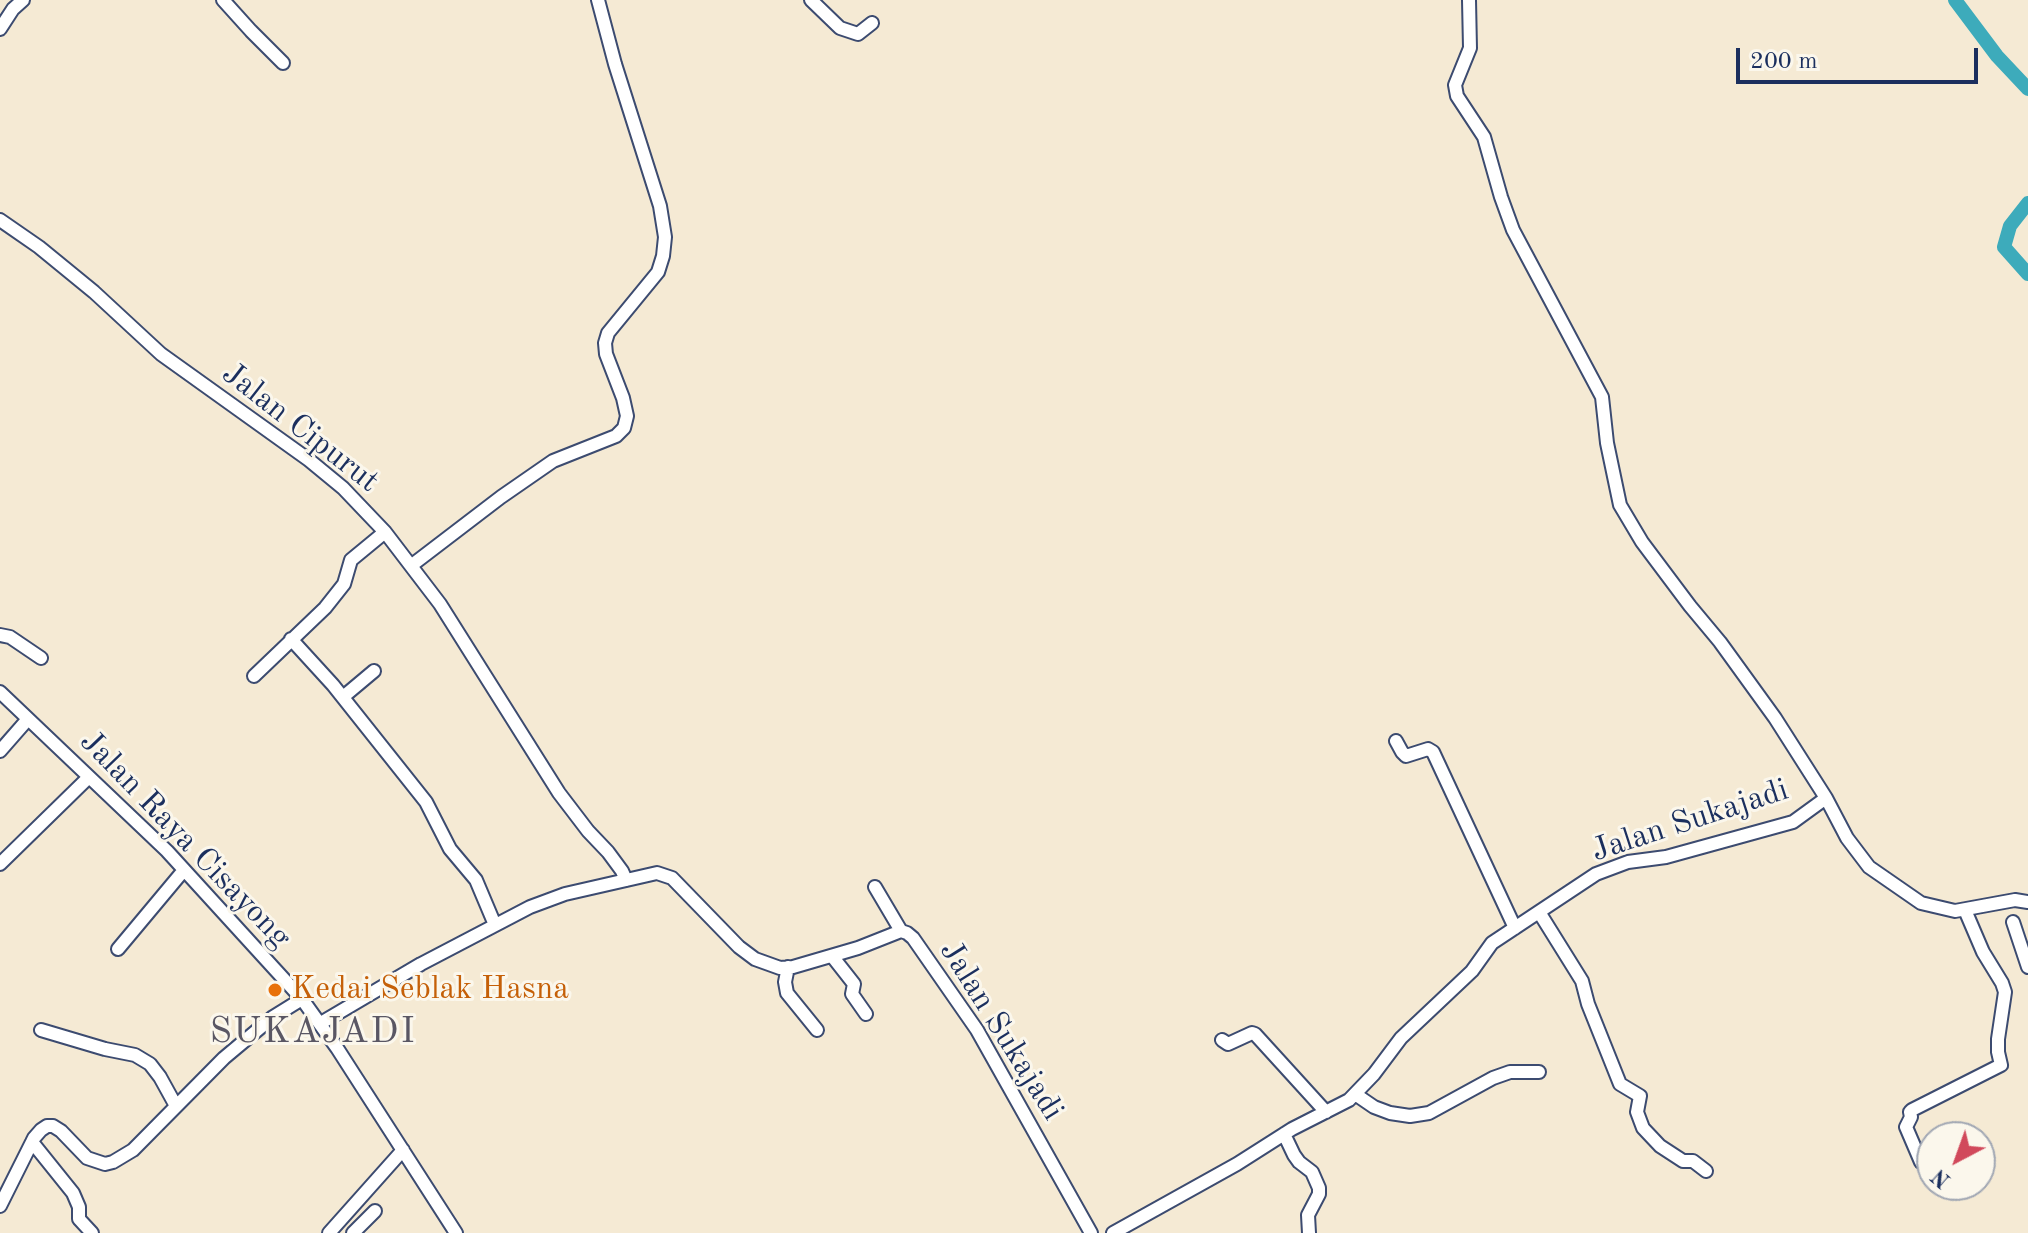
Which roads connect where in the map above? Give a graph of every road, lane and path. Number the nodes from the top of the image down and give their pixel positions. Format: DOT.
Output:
graph roads {
  1 [pos="23,0"];
  2 [pos="223,0"];
  3 [pos="598,0"];
  4 [pos="811,0"];
  5 [pos="1469,0"];
  6 [pos="872,23"];
  7 [pos="0,29"];
  8 [pos="283,63"];
  9 [pos="0,220"];
  10 [pos="385,532"];
  11 [pos="412,565"];
  12 [pos="0,635"];
  13 [pos="291,639"];
  14 [pos="41,658"];
  15 [pos="374,671"];
  16 [pos="254,676"];
  17 [pos="0,692"];
  18 [pos="343,697"];
  19 [pos="28,719"];
  20 [pos="1396,741"];
  21 [pos="0,751"];
  22 [pos="89,777"];
  23 [pos="1826,798"];
  24 [pos="0,864"];
  25 [pos="184,870"];
  26 [pos="626,880"];
  27 [pos="875,887"];
  28 [pos="2028,902"];
  29 [pos="1965,910"];
  30 [pos="1539,912"];
  31 [pos="2013,922"];
  32 [pos="495,925"];
  33 [pos="1515,928"];
  34 [pos="901,931"];
  35 [pos="118,949"];
  36 [pos="832,956"];
  37 [pos="788,967"];
  38 [pos="2028,967"];
  39 [pos="302,999"];
  40 [pos="866,1014"];
  41 [pos="321,1023"];
  42 [pos="41,1030"];
  43 [pos="817,1030"];
  44 [pos="1222,1040"];
  45 [pos="1539,1072"];
  46 [pos="1355,1094"];
  47 [pos="176,1106"];
  48 [pos="1326,1112"];
  49 [pos="1284,1134"];
  50 [pos="32,1142"];
  51 [pos="403,1150"];
  52 [pos="1916,1150"];
  53 [pos="1706,1171"];
  54 [pos="0,1206"];
  55 [pos="375,1211"];
  56 [pos="92,1233"];
  57 [pos="329,1233"];
  58 [pos="353,1233"];
  59 [pos="456,1233"];
  60 [pos="1091,1233"];
  61 [pos="1113,1233"];
  62 [pos="1309,1233"];
  1 -- 7 [label="street"];
  2 -- 8 [label="street"];
  3 -- 11 [label="street"];
  4 -- 6 [label="street"];
  5 -- 23 [label="street"];
  9 -- 10 [label="street, Jalan Cipurut"];
  10 -- 11 [label="street, Jalan Cipurut"];
  10 -- 13 [label="street"];
  11 -- 26 [label="street, Jalan Cipurut"];
  12 -- 14 [label="street"];
  13 -- 16 [label="street"];
  13 -- 18 [label="street"];
  15 -- 18 [label="street"];
  17 -- 19 [label="street, Jalan Raya Cisayong"];
  18 -- 32 [label="street"];
  19 -- 21 [label="street"];
  19 -- 22 [label="street, Jalan Raya Cisayong"];
  20 -- 33 [label="street"];
  22 -- 24 [label="street"];
  22 -- 25 [label="street, Jalan Raya Cisayong"];
  23 -- 29 [label="street"];
  23 -- 30 [label="street, Jalan Sukajadi"];
  25 -- 35 [label="street"];
  25 -- 39 [label="street, Jalan Raya Cisayong"];
  26 -- 32 [label="street"];
  26 -- 37 [label="street"];
  27 -- 34 [label="street"];
  28 -- 29 [label="street"];
  29 -- 52 [label="street"];
  30 -- 33 [label="street, Jalan Sukajadi"];
  30 -- 53 [label="street"];
  31 -- 38 [label="street"];
  32 -- 41 [label="street"];
  33 -- 46 [label="street, Jalan Sukajadi"];
  34 -- 36 [label="street, Jalan Sukajadi"];
  34 -- 60 [label="street, Jalan Sukajadi"];
  36 -- 37 [label="street, Jalan Sukajadi"];
  36 -- 40 [label="street"];
  37 -- 43 [label="street"];
  39 -- 41 [label="street, Jalan Raya Cisayong"];
  39 -- 47 [label="street"];
  41 -- 51 [label="street, Jalan Raya Cisayong"];
  42 -- 47 [label="street"];
  44 -- 48 [label="street"];
  45 -- 46 [label="street"];
  46 -- 48 [label="street, Jalan Sukajadi"];
  47 -- 50 [label="street"];
  48 -- 49 [label="street, Jalan Sukajadi"];
  49 -- 61 [label="street, Jalan Sukajadi"];
  49 -- 62 [label="street"];
  50 -- 54 [label="street"];
  50 -- 56 [label="street"];
  51 -- 57 [label="street"];
  51 -- 59 [label="street, Jalan Raya Cisayong"];
  55 -- 58 [label="street"];
}
